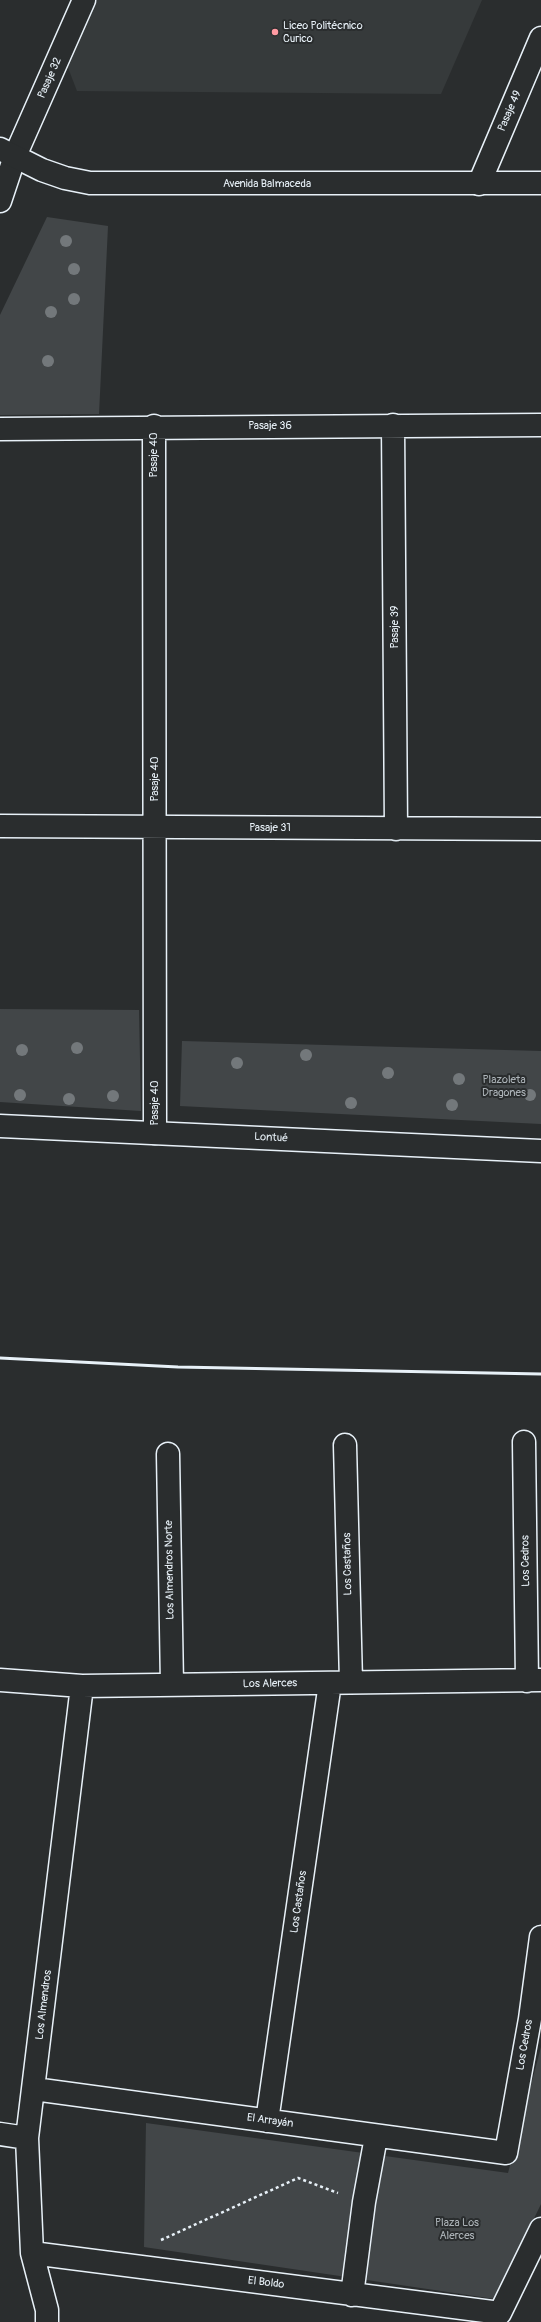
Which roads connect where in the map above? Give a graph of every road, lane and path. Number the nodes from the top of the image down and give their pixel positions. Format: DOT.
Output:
graph roads {
  1 [pos="84,0"];
  2 [pos="541,38"];
  3 [pos="8,152"];
  4 [pos="541,183"];
  5 [pos="479,184"];
  6 [pos="0,201"];
  7 [pos="541,424"];
  8 [pos="393,425"];
  9 [pos="154,426"];
  10 [pos="0,429"];
  11 [pos="0,826"];
  12 [pos="155,828"];
  13 [pos="396,829"];
  14 [pos="541,829"];
  15 [pos="0,1126"];
  16 [pos="155,1133"];
  17 [pos="541,1151"];
  18 [pos="524,1442"];
  19 [pos="345,1445"];
  20 [pos="168,1454"];
  21 [pos="0,1680"];
  22 [pos="534,1680"];
  23 [pos="341,1683"];
  24 [pos="172,1685"];
  25 [pos="82,1686"];
  26 [pos="541,1936"];
  27 [pos="536,2020"];
  28 [pos="34,2089"];
  29 [pos="267,2121"];
  30 [pos="0,2134"];
  31 [pos="376,2137"];
  32 [pos="27,2138"];
  33 [pos="506,2153"];
  34 [pos="364,2202"];
  35 [pos="541,2229"];
  36 [pos="32,2253"];
  37 [pos="132,2266"];
  38 [pos="352,2294"];
  39 [pos="47,2322"];
  1 -- 3 [label="street, Pasaje 32"];
  2 -- 5 [label="street, Pasaje 49"];
  3 -- 5 [label="street, Avenida Balmaceda"];
  3 -- 6 [label="street, Pasaje 32"];
  4 -- 5 [label="street, Avenida Balmaceda"];
  7 -- 8 [label="street, Pasaje 36"];
  8 -- 9 [label="street, Pasaje 36"];
  8 -- 13 [label="street, Pasaje 39"];
  9 -- 10 [label="street, Pasaje 36"];
  9 -- 12 [label="street, Pasaje 40"];
  11 -- 12 [label="street, Pasaje 31"];
  12 -- 13 [label="street, Pasaje 31"];
  12 -- 16 [label="street, Pasaje 40"];
  13 -- 14 [label="street, Pasaje 31"];
  15 -- 16 [label="street, Lontué"];
  16 -- 17 [label="street, Lontué"];
  18 -- 22 [label="street, Los Cedros"];
  19 -- 23 [label="street, Los Castaños"];
  20 -- 24 [label="street, Los Almendros Norte"];
  21 -- 25 [label="street, Los Alerces"];
  22 -- 23 [label="street, Los Alerces"];
  23 -- 24 [label="street, Los Alerces"];
  23 -- 29 [label="street, Los Castaños"];
  24 -- 25 [label="street, Los Alerces"];
  25 -- 28 [label="street, Los Almendros"];
  26 -- 27 [label="street, Los Cedros"];
  27 -- 33 [label="street, Los Cedros"];
  28 -- 29 [label="street, El Arrayán"];
  28 -- 32 [label="street, Los Almendros"];
  29 -- 31 [label="street, El Arrayán"];
  30 -- 32 [label="street"];
  31 -- 33 [label="street, El Arrayán"];
  31 -- 34 [label="street"];
  32 -- 36 [label="street, Los Almendros"];
  34 -- 37 [label="path"];
  34 -- 38 [label="street"];
  35 -- 38 [label="street, El Boldo"];
  36 -- 37 [label="street, El Boldo"];
  36 -- 39 [label="street, Los Almendros"];
  37 -- 38 [label="street, El Boldo"];
}
